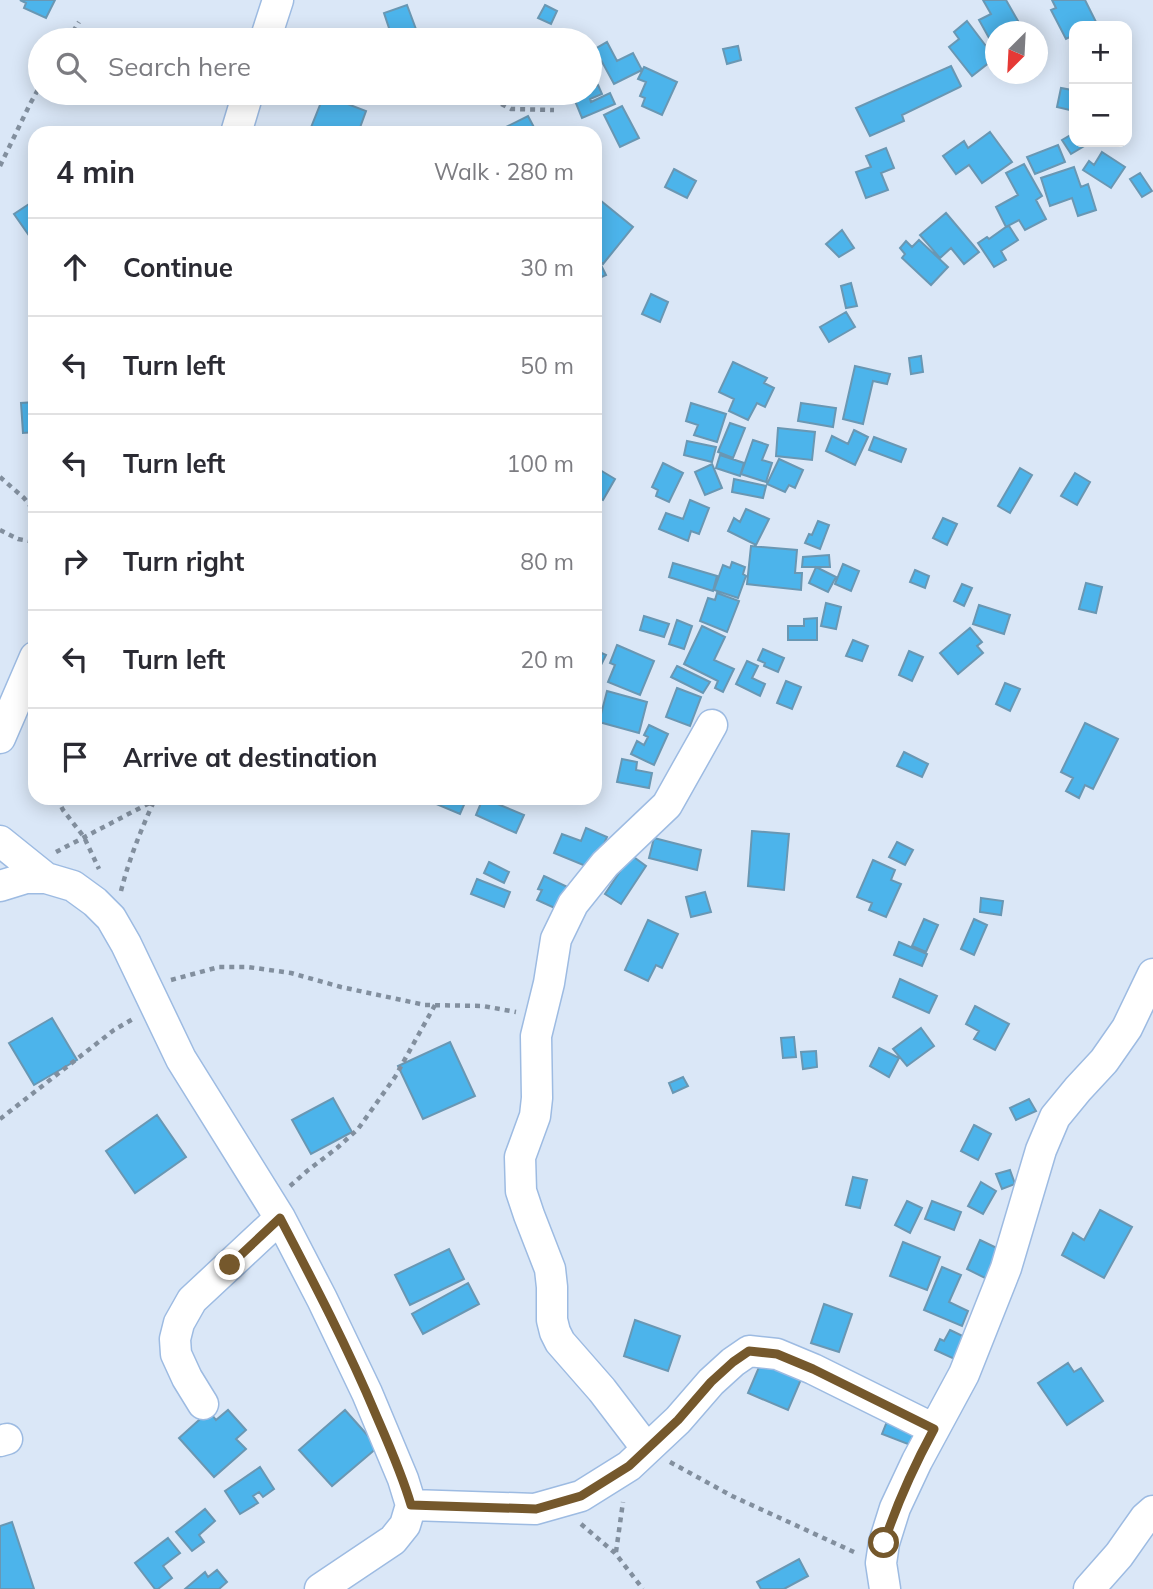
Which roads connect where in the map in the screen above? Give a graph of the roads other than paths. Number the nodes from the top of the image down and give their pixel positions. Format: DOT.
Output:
graph roads {
  1 [pos="278,0"];
  2 [pos="269,28"];
  3 [pos="244,105"];
  4 [pos="238,126"];
  5 [pos="28,673"];
  6 [pos="712,725"];
  7 [pos="0,738"];
  8 [pos="0,841"];
  9 [pos="38,872"];
  10 [pos="0,886"];
  11 [pos="1153,974"];
  12 [pos="275,1210"];
  13 [pos="203,1404"];
  14 [pos="934,1429"];
  15 [pos="639,1457"];
  16 [pos="411,1505"];
  17 [pos="1153,1511"];
  18 [pos="883,1576"];
  19 [pos="320,1589"];
  20 [pos="1089,1589"];
  1 -- 2 [label="street"];
  3 -- 4 [label="street"];
  5 -- 7 [label="street"];
  6 -- 15 [label="street"];
  8 -- 9 [label="street"];
  9 -- 10 [label="street"];
  9 -- 12 [label="street"];
  11 -- 14 [label="street"];
  12 -- 13 [label="street"];
  12 -- 16 [label="street"];
  14 -- 15 [label="street"];
  14 -- 18 [label="street"];
  15 -- 16 [label="street"];
  16 -- 19 [label="street"];
  17 -- 20 [label="street"];
}
